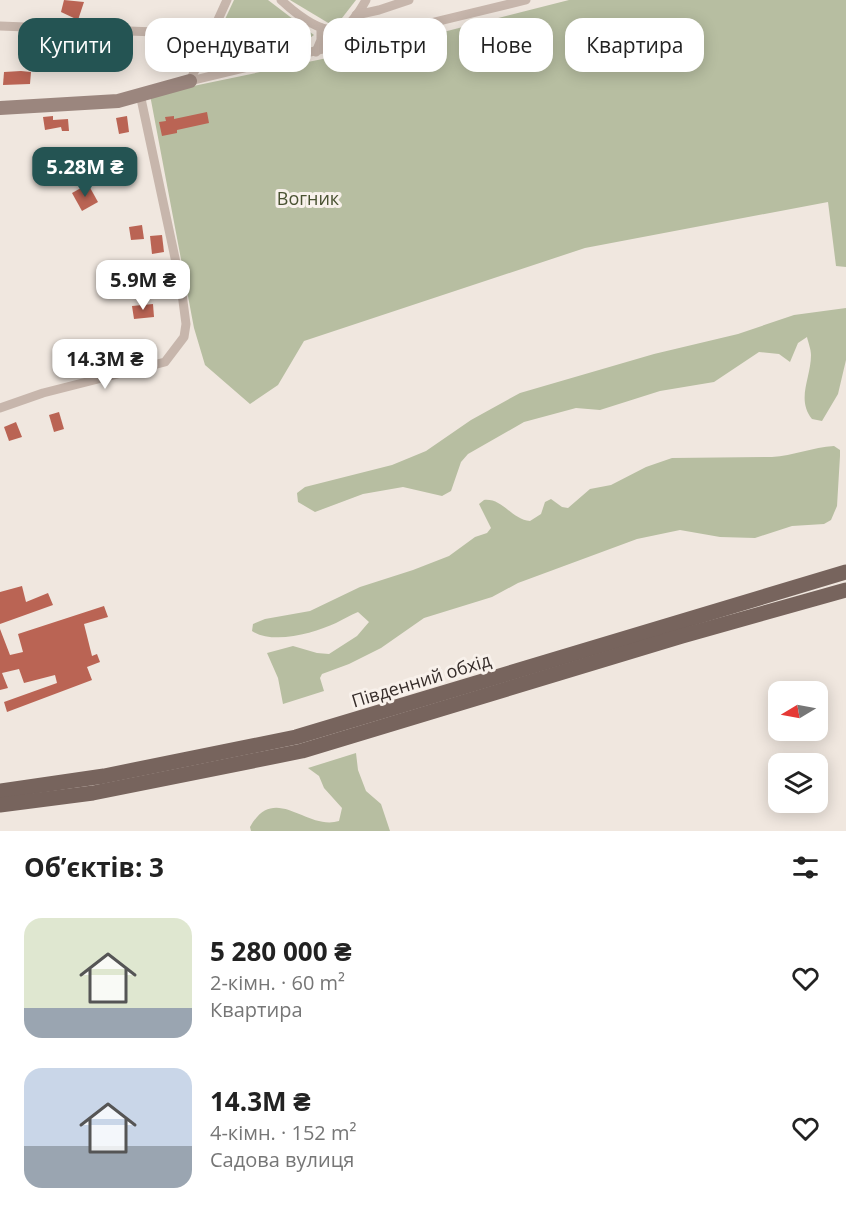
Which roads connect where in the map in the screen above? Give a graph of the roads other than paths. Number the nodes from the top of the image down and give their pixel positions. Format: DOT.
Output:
graph roads {
  1 [pos="227,0"];
  2 [pos="281,0"];
  3 [pos="366,0"];
  4 [pos="409,0"];
  5 [pos="526,0"];
  6 [pos="356,15"];
  7 [pos="219,18"];
  8 [pos="0,26"];
  9 [pos="321,28"];
  10 [pos="145,32"];
  11 [pos="316,52"];
  12 [pos="194,72"];
  13 [pos="190,81"];
  14 [pos="141,94"];
  15 [pos="0,108"];
  16 [pos="0,408"];
  17 [pos="846,572"];
  18 [pos="846,590"];
  19 [pos="0,791"];
  20 [pos="0,805"];
  1 -- 7 [label="street"];
  2 -- 9 [label="street"];
  3 -- 6 [label="street"];
  4 -- 6 [label="street"];
  5 -- 11 [label="street"];
  6 -- 9 [label="street"];
  8 -- 10 [label="street"];
  9 -- 11 [label="street"];
  11 -- 13 [label="street"];
  12 -- 13 [label="street"];
  13 -- 14 [label="street"];
  14 -- 15 [label="street"];
  14 -- 16 [label="street"];
  17 -- 19 [label="main road, Південний обхід"];
  18 -- 20 [label="main road, Південний обхід"];
}
